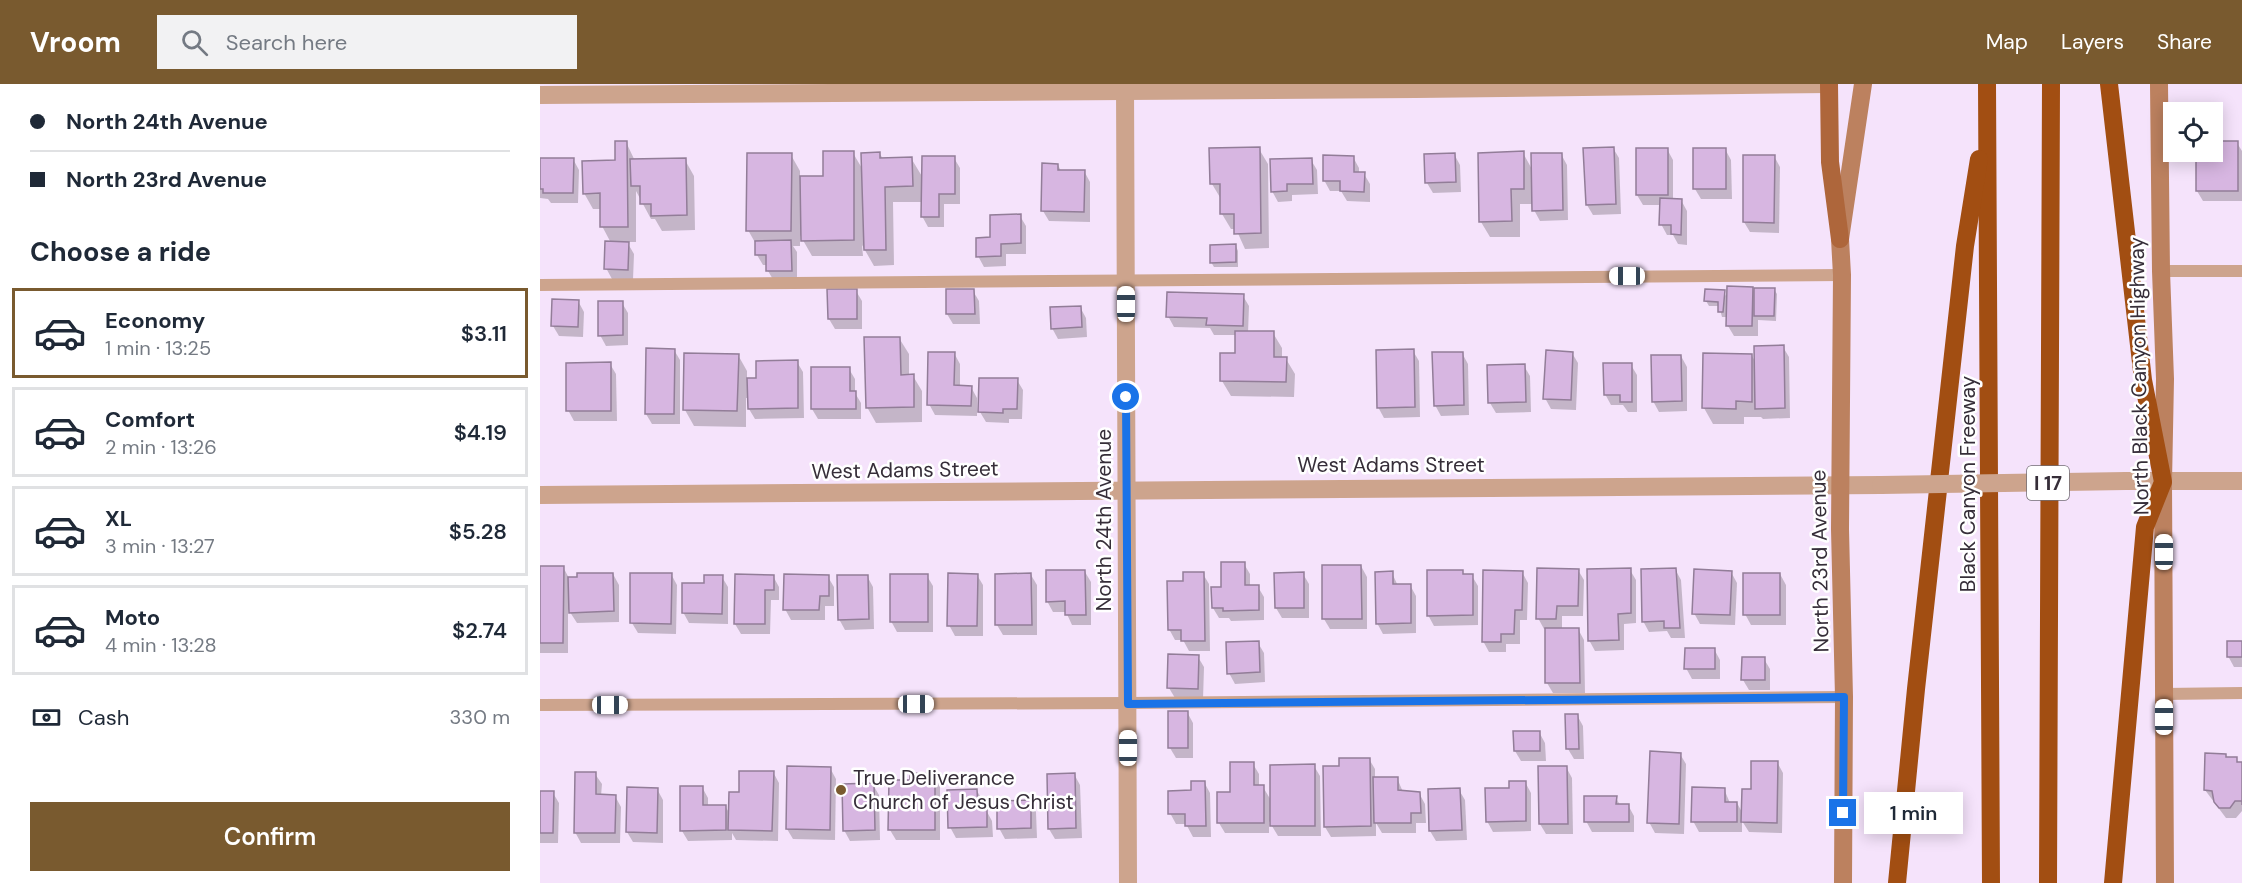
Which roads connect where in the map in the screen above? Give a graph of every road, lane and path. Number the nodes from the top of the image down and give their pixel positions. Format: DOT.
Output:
graph roads {
  1 [pos="1829,84"];
  2 [pos="1863,84"];
  3 [pos="1987,84"];
  4 [pos="2051,84"];
  5 [pos="2109,84"];
  6 [pos="2159,84"];
  7 [pos="1125,88"];
  8 [pos="562,89"];
  9 [pos="655,89"];
  10 [pos="540,95"];
  11 [pos="1986,113"];
  12 [pos="1840,239"];
  13 [pos="2161,271"];
  14 [pos="2242,271"];
  15 [pos="1842,275"];
  16 [pos="1126,281"];
  17 [pos="540,285"];
  18 [pos="2242,481"];
  19 [pos="2163,482"];
  20 [pos="1840,485"];
  21 [pos="1126,490"];
  22 [pos="540,495"];
  23 [pos="2242,693"];
  24 [pos="2164,694"];
  25 [pos="1844,697"];
  26 [pos="1128,704"];
  27 [pos="540,705"];
  28 [pos="1128,883"];
  29 [pos="1843,883"];
  30 [pos="1897,883"];
  31 [pos="1991,883"];
  32 [pos="2048,883"];
  33 [pos="2113,883"];
  34 [pos="2165,883"];
  1 -- 7 [label="street"];
  1 -- 12 [label="main road"];
  2 -- 12 [label="main road"];
  3 -- 11 [label="highway, Black Canyon Freeway"];
  4 -- 32 [label="highway, I 17"];
  5 -- 19 [label="highway"];
  6 -- 13 [label="main road, North Black Canyon Highway"];
  7 -- 9 [label="street"];
  7 -- 16 [label="street, North 24th Avenue"];
  8 -- 9 [label="street"];
  8 -- 10 [label="street"];
  11 -- 30 [label="highway"];
  11 -- 31 [label="highway, Black Canyon Freeway"];
  12 -- 15 [label="main road, North 23rd Avenue"];
  13 -- 14 [label="lane"];
  13 -- 19 [label="main road, North Black Canyon Highway"];
  15 -- 16 [label="lane"];
  15 -- 20 [label="main road, North 23rd Avenue"];
  16 -- 17 [label="lane"];
  16 -- 21 [label="street, North 24th Avenue"];
  18 -- 19 [label="street, West Adams Street"];
  19 -- 20 [label="street, West Adams Street, bridge"];
  19 -- 24 [label="main road, North Black Canyon Highway"];
  19 -- 33 [label="highway"];
  20 -- 21 [label="street, West Adams Street"];
  20 -- 25 [label="main road, North 23rd Avenue"];
  21 -- 22 [label="street, West Adams Street"];
  21 -- 26 [label="street, North 24th Avenue"];
  23 -- 24 [label="lane"];
  24 -- 34 [label="main road, North Black Canyon Highway"];
  25 -- 26 [label="lane"];
  25 -- 29 [label="main road, North 23rd Avenue"];
  26 -- 27 [label="lane"];
  26 -- 28 [label="street, North 24th Avenue"];
}
